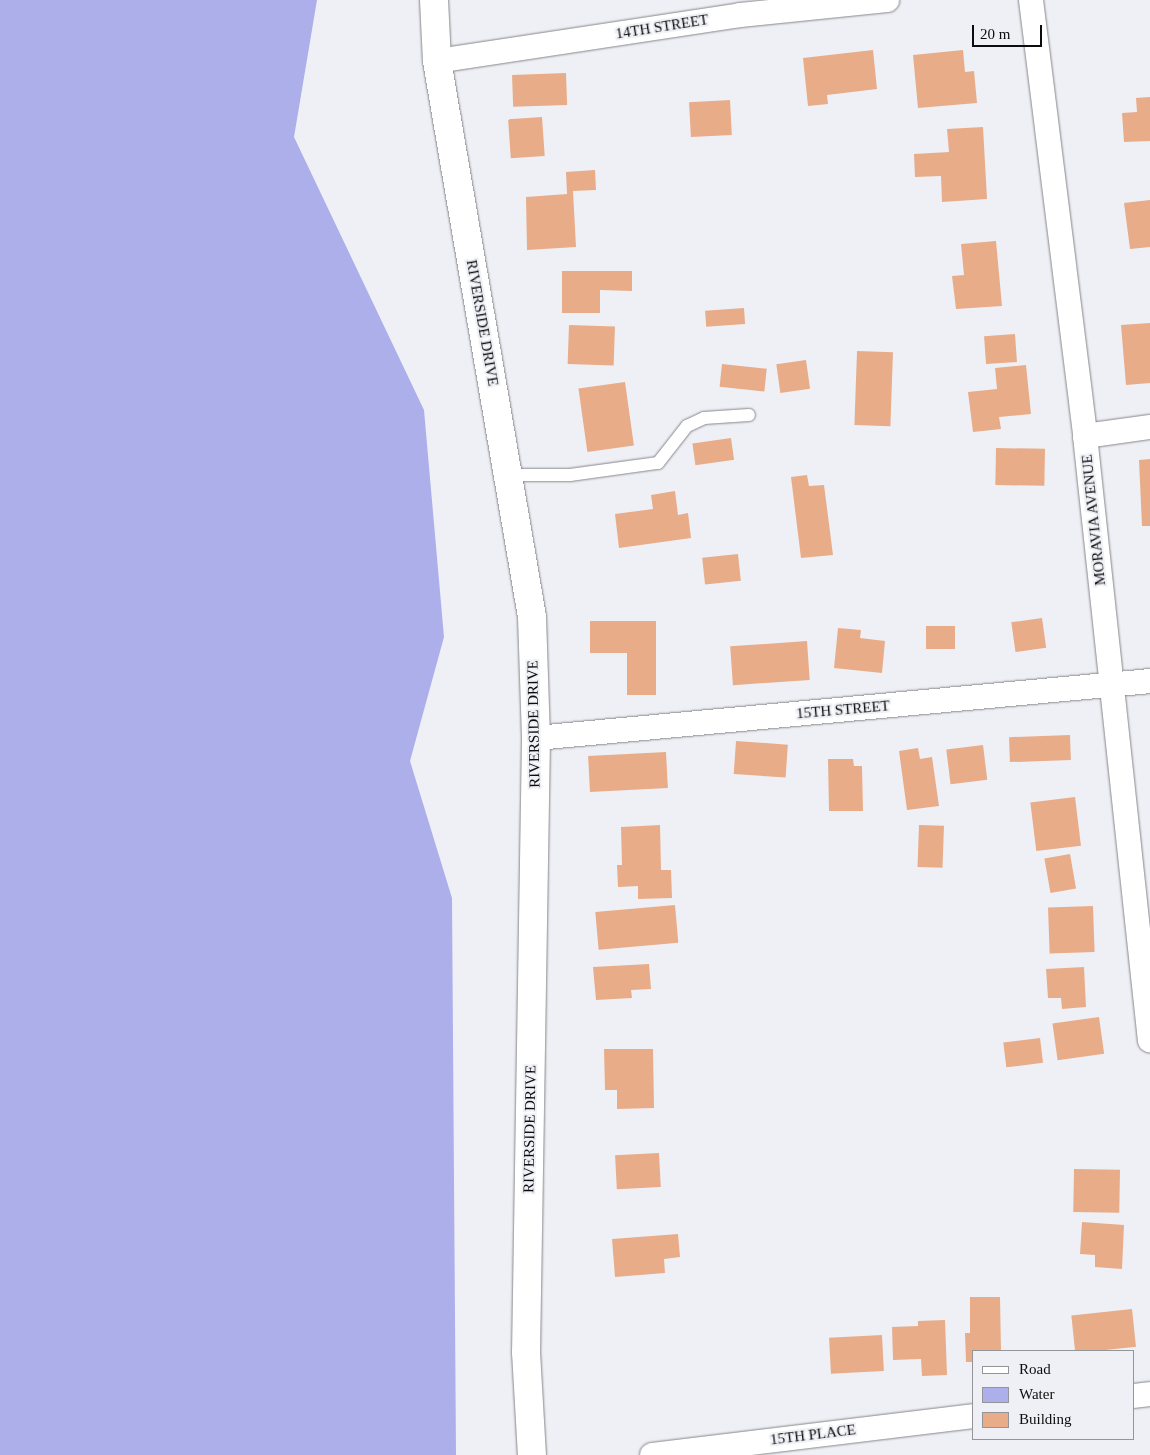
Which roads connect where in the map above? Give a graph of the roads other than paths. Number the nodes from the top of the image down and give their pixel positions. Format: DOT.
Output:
graph roads {
  1 [pos="434,0"];
  2 [pos="887,0"];
  3 [pos="1031,0"];
  4 [pos="740,7"];
  5 [pos="437,61"];
  6 [pos="749,415"];
  7 [pos="1150,427"];
  8 [pos="1085,436"];
  9 [pos="508,475"];
  10 [pos="1150,681"];
  11 [pos="1112,686"];
  12 [pos="536,738"];
  13 [pos="1150,1041"];
  14 [pos="1150,1394"];
  15 [pos="1135,1396"];
  16 [pos="972,1416"];
  17 [pos="532,1455"];
  18 [pos="652,1455"];
  1 -- 5 [label="street, RIVERSIDE DRIVE"];
  2 -- 4 [label="street, 14TH STREET"];
  3 -- 8 [label="street, MORAVIA AVENUE"];
  4 -- 5 [label="street, 14TH STREET"];
  5 -- 9 [label="street, RIVERSIDE DRIVE"];
  6 -- 9 [label="lane"];
  7 -- 8 [label="street"];
  8 -- 11 [label="street, MORAVIA AVENUE"];
  9 -- 12 [label="street, RIVERSIDE DRIVE"];
  10 -- 11 [label="street, 15TH STREET"];
  11 -- 12 [label="street, 15TH STREET"];
  11 -- 13 [label="street, MORAVIA AVENUE"];
  12 -- 17 [label="street, RIVERSIDE DRIVE"];
  14 -- 15 [label="street"];
  16 -- 18 [label="street, 15TH PLACE"];
}
